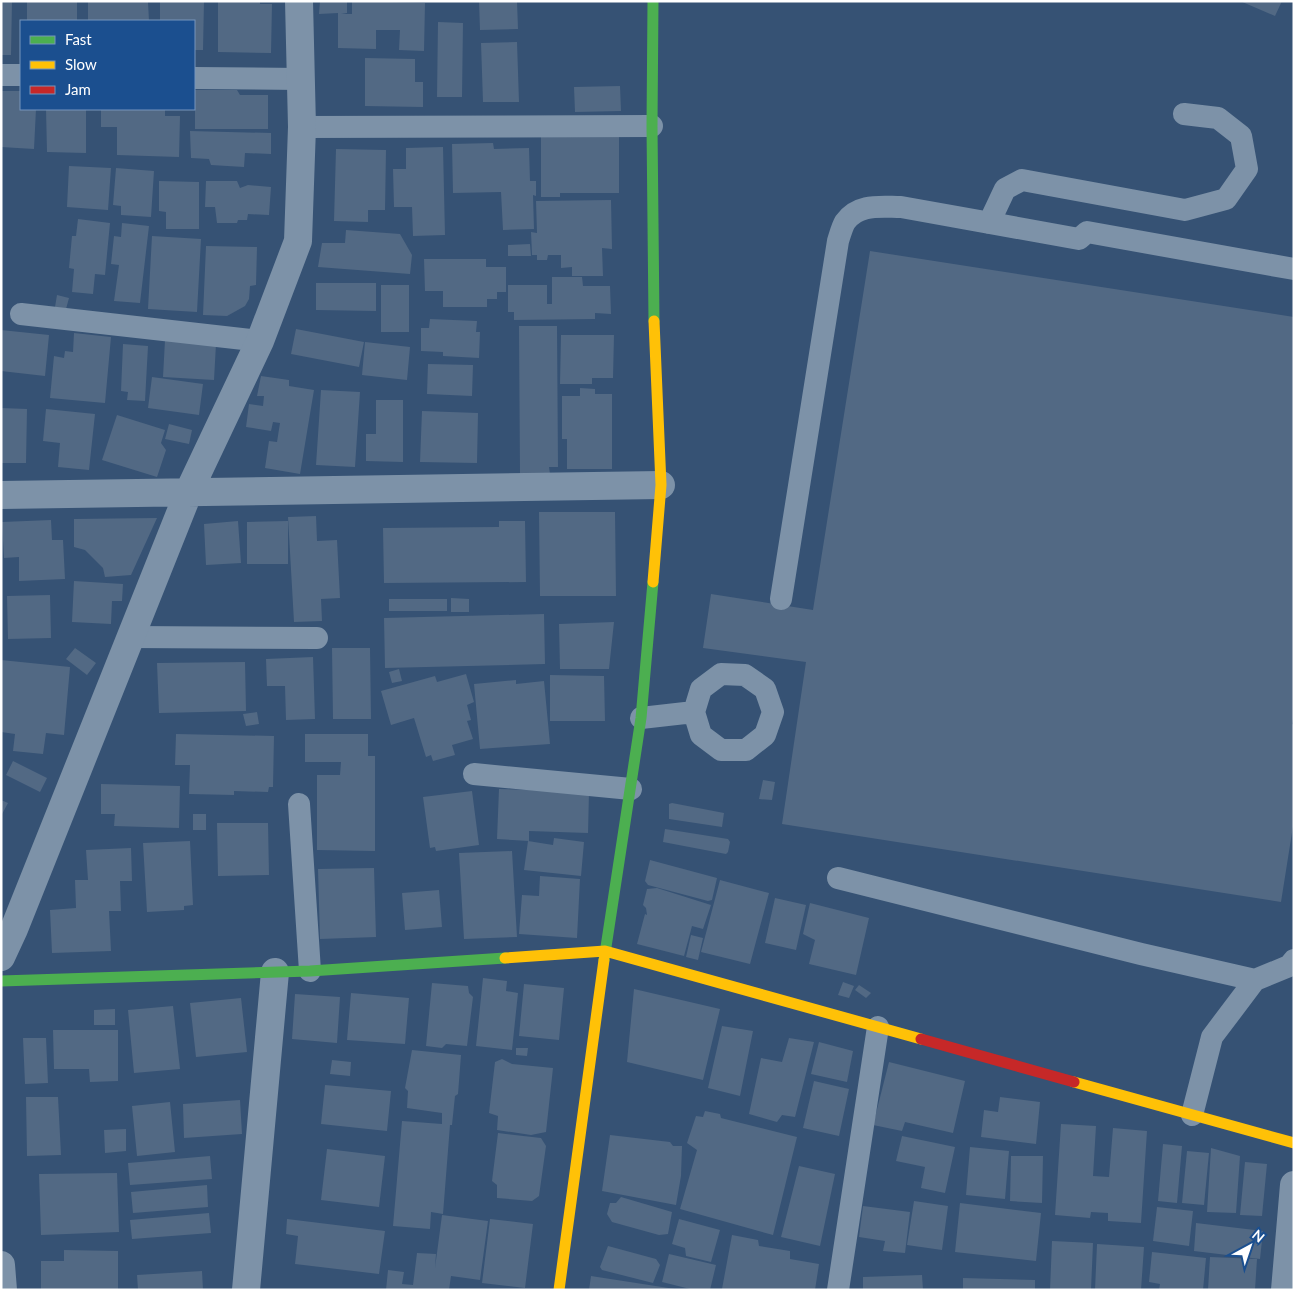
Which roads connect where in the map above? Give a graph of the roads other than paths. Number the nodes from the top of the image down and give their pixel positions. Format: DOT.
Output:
graph roads {
  1 [pos="299,1"];
  2 [pos="653,1"];
  3 [pos="1,75"];
  4 [pos="20,75"];
  5 [pos="195,78"];
  6 [pos="301,79"];
  7 [pos="1184,114"];
  8 [pos="652,126"];
  9 [pos="302,127"];
  10 [pos="989,223"];
  11 [pos="1294,269"];
  12 [pos="21,314"];
  13 [pos="260,341"];
  14 [pos="661,485"];
  15 [pos="189,491"];
  16 [pos="1,494"];
  17 [pos="781,599"];
  18 [pos="130,637"];
  19 [pos="317,638"];
  20 [pos="694,712"];
  21 [pos="641,718"];
  22 [pos="474,774"];
  23 [pos="631,789"];
  24 [pos="299,804"];
  25 [pos="838,878"];
  26 [pos="605,951"];
  27 [pos="1,958"];
  28 [pos="1294,960"];
  29 [pos="310,971"];
  30 [pos="275,972"];
  31 [pos="1256,980"];
  32 [pos="1,982"];
  33 [pos="878,1027"];
  34 [pos="1192,1115"];
  35 [pos="1294,1143"];
  36 [pos="1294,1186"];
  37 [pos="1,1265"];
  38 [pos="3,1290"];
  39 [pos="246,1290"];
  40 [pos="559,1290"];
  41 [pos="838,1290"];
  42 [pos="1285,1290"];
  1 -- 6 [label="street"];
  2 -- 8 [label="street"];
  3 -- 4 [label="lane"];
  5 -- 6 [label="lane"];
  6 -- 9 [label="street"];
  7 -- 10 [label="lane"];
  8 -- 9 [label="lane"];
  8 -- 14 [label="street"];
  9 -- 13 [label="street"];
  10 -- 11 [label="lane"];
  10 -- 17 [label="lane"];
  12 -- 13 [label="lane"];
  13 -- 15 [label="street"];
  14 -- 15 [label="street"];
  14 -- 21 [label="street"];
  15 -- 16 [label="street"];
  15 -- 18 [label="street"];
  18 -- 19 [label="lane"];
  18 -- 27 [label="street"];
  20 -- 21 [label="lane"];
  21 -- 23 [label="street"];
  22 -- 23 [label="lane"];
  23 -- 26 [label="street"];
  24 -- 29 [label="lane"];
  25 -- 31 [label="lane"];
  26 -- 29 [label="street"];
  26 -- 33 [label="street"];
  26 -- 40 [label="street"];
  28 -- 31 [label="lane"];
  29 -- 30 [label="street"];
  30 -- 32 [label="street"];
  30 -- 39 [label="street"];
  31 -- 34 [label="lane"];
  33 -- 34 [label="street"];
  33 -- 41 [label="lane"];
  34 -- 35 [label="street"];
  36 -- 42 [label="street"];
  37 -- 38 [label="street"];
}
